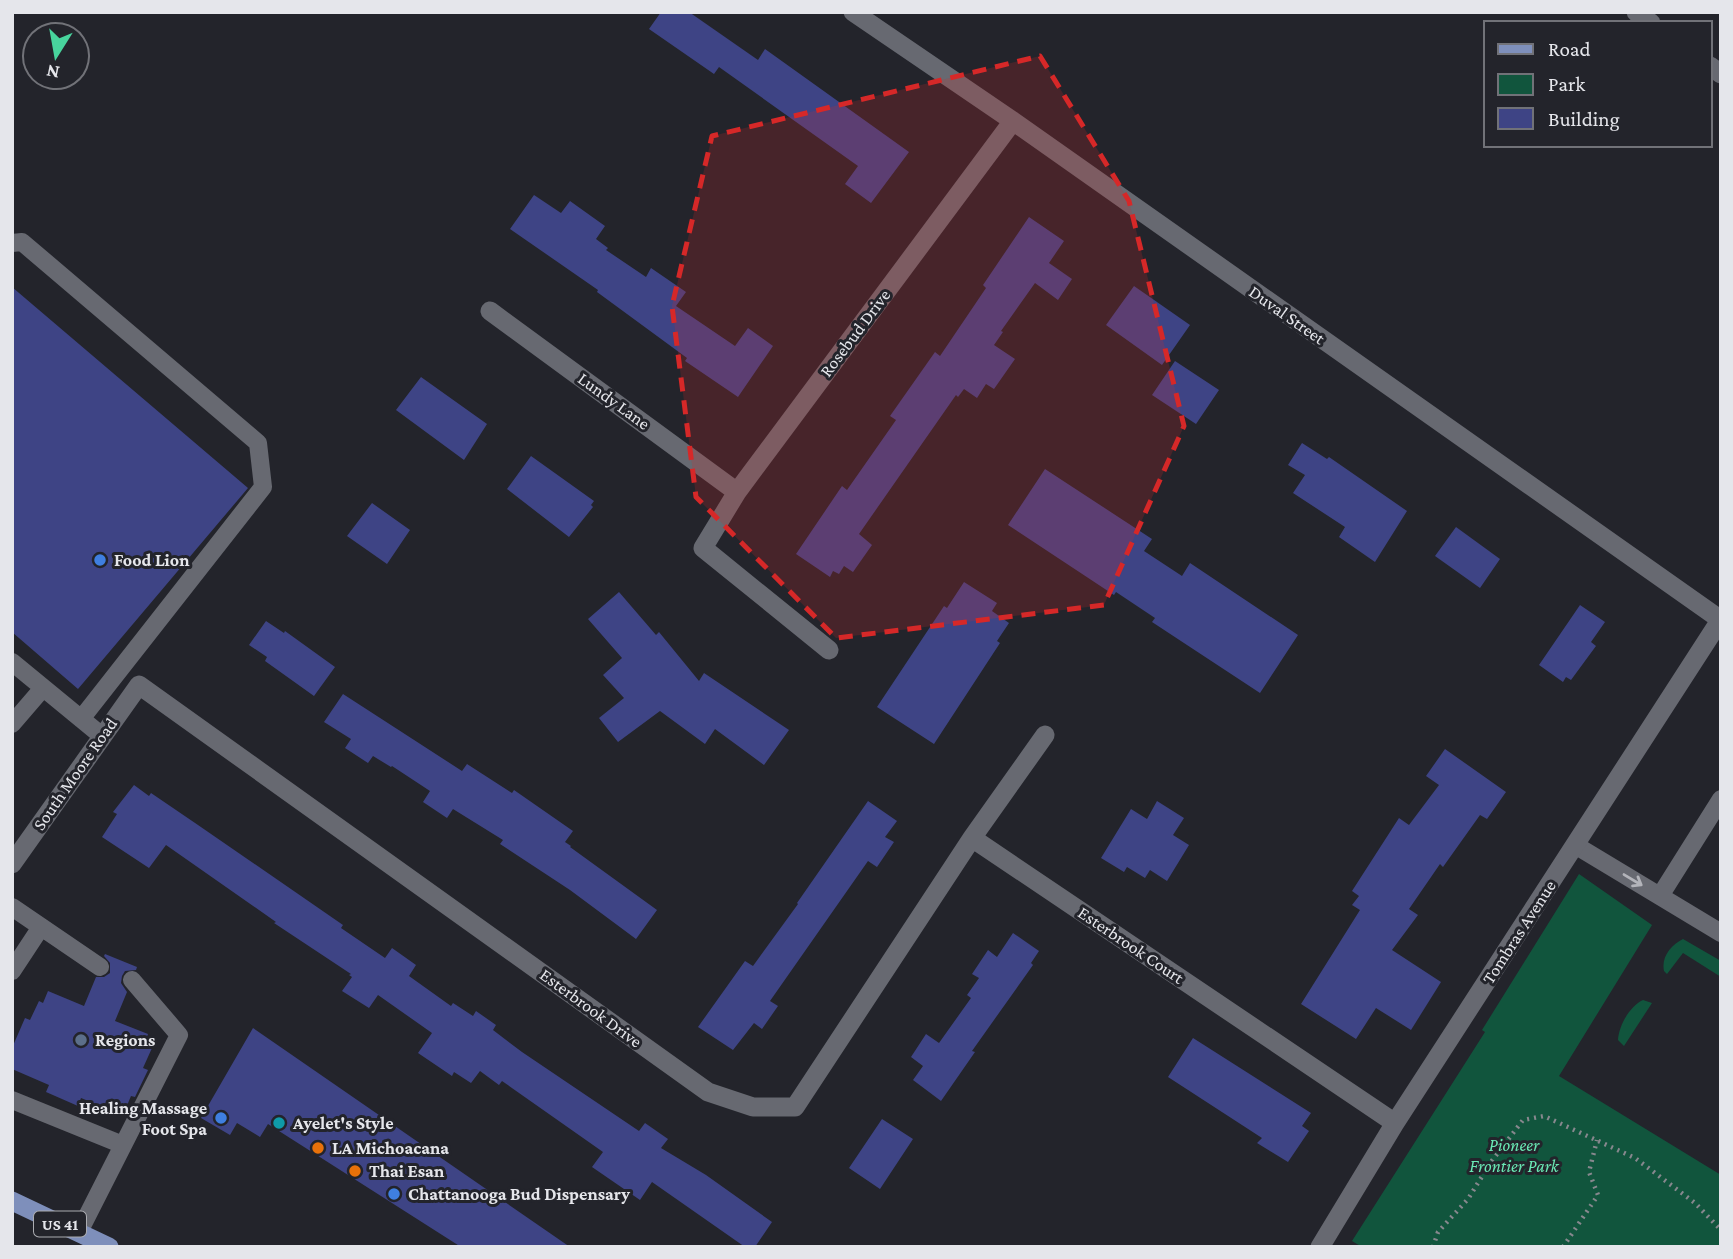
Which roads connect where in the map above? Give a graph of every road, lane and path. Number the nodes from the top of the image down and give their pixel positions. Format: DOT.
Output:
graph roads {
  1 [pos="853,12"];
  2 [pos="1013,121"];
  3 [pos="12,243"];
  4 [pos="491,311"];
  5 [pos="737,492"];
  6 [pos="1721,620"];
  7 [pos="829,649"];
  8 [pos="12,662"];
  9 [pos="139,685"];
  10 [pos="43,688"];
  11 [pos="80,719"];
  12 [pos="12,724"];
  13 [pos="1045,735"];
  14 [pos="102,736"];
  15 [pos="1721,799"];
  16 [pos="972,838"];
  17 [pos="1575,845"];
  18 [pos="12,864"];
  19 [pos="1660,896"];
  20 [pos="12,907"];
  21 [pos="41,927"];
  22 [pos="1721,933"];
  23 [pos="100,967"];
  24 [pos="12,971"];
  25 [pos="132,980"];
  26 [pos="12,1100"];
  27 [pos="1395,1123"];
  28 [pos="1597,1140"];
  29 [pos="123,1145"];
  30 [pos="12,1201"];
  31 [pos="1721,1230"];
  32 [pos="79,1233"];
  33 [pos="108,1247"];
  34 [pos="1320,1247"];
  35 [pos="1433,1247"];
  36 [pos="1563,1247"];
  1 -- 2 [label="street, Duval Street"];
  2 -- 5 [label="street, Rosebud Drive"];
  2 -- 6 [label="street, Duval Street"];
  3 -- 11 [label="lane"];
  4 -- 5 [label="street, Lundy Lane"];
  5 -- 7 [label="street, Rosebud Drive"];
  6 -- 17 [label="street, Tombras Avenue"];
  8 -- 10 [label="lane"];
  9 -- 14 [label="street, South Moore Road"];
  9 -- 16 [label="street, Esterbrook Drive"];
  10 -- 11 [label="lane"];
  10 -- 12 [label="lane"];
  11 -- 14 [label="lane"];
  13 -- 16 [label="street"];
  14 -- 18 [label="street, South Moore Road"];
  15 -- 19 [label="lane"];
  16 -- 27 [label="street, Esterbrook Court"];
  17 -- 19 [label="lane, one-way"];
  17 -- 27 [label="street, Tombras Avenue"];
  19 -- 22 [label="lane"];
  20 -- 21 [label="lane"];
  21 -- 23 [label="lane"];
  21 -- 24 [label="lane"];
  25 -- 29 [label="lane"];
  26 -- 29 [label="lane"];
  27 -- 34 [label="street, Tombras Avenue"];
  28 -- 31 [label="path"];
  28 -- 35 [label="path"];
  28 -- 36 [label="path"];
  29 -- 32 [label="lane"];
  30 -- 32 [label="main road, US 41"];
  32 -- 33 [label="main road, US 41"];
}
